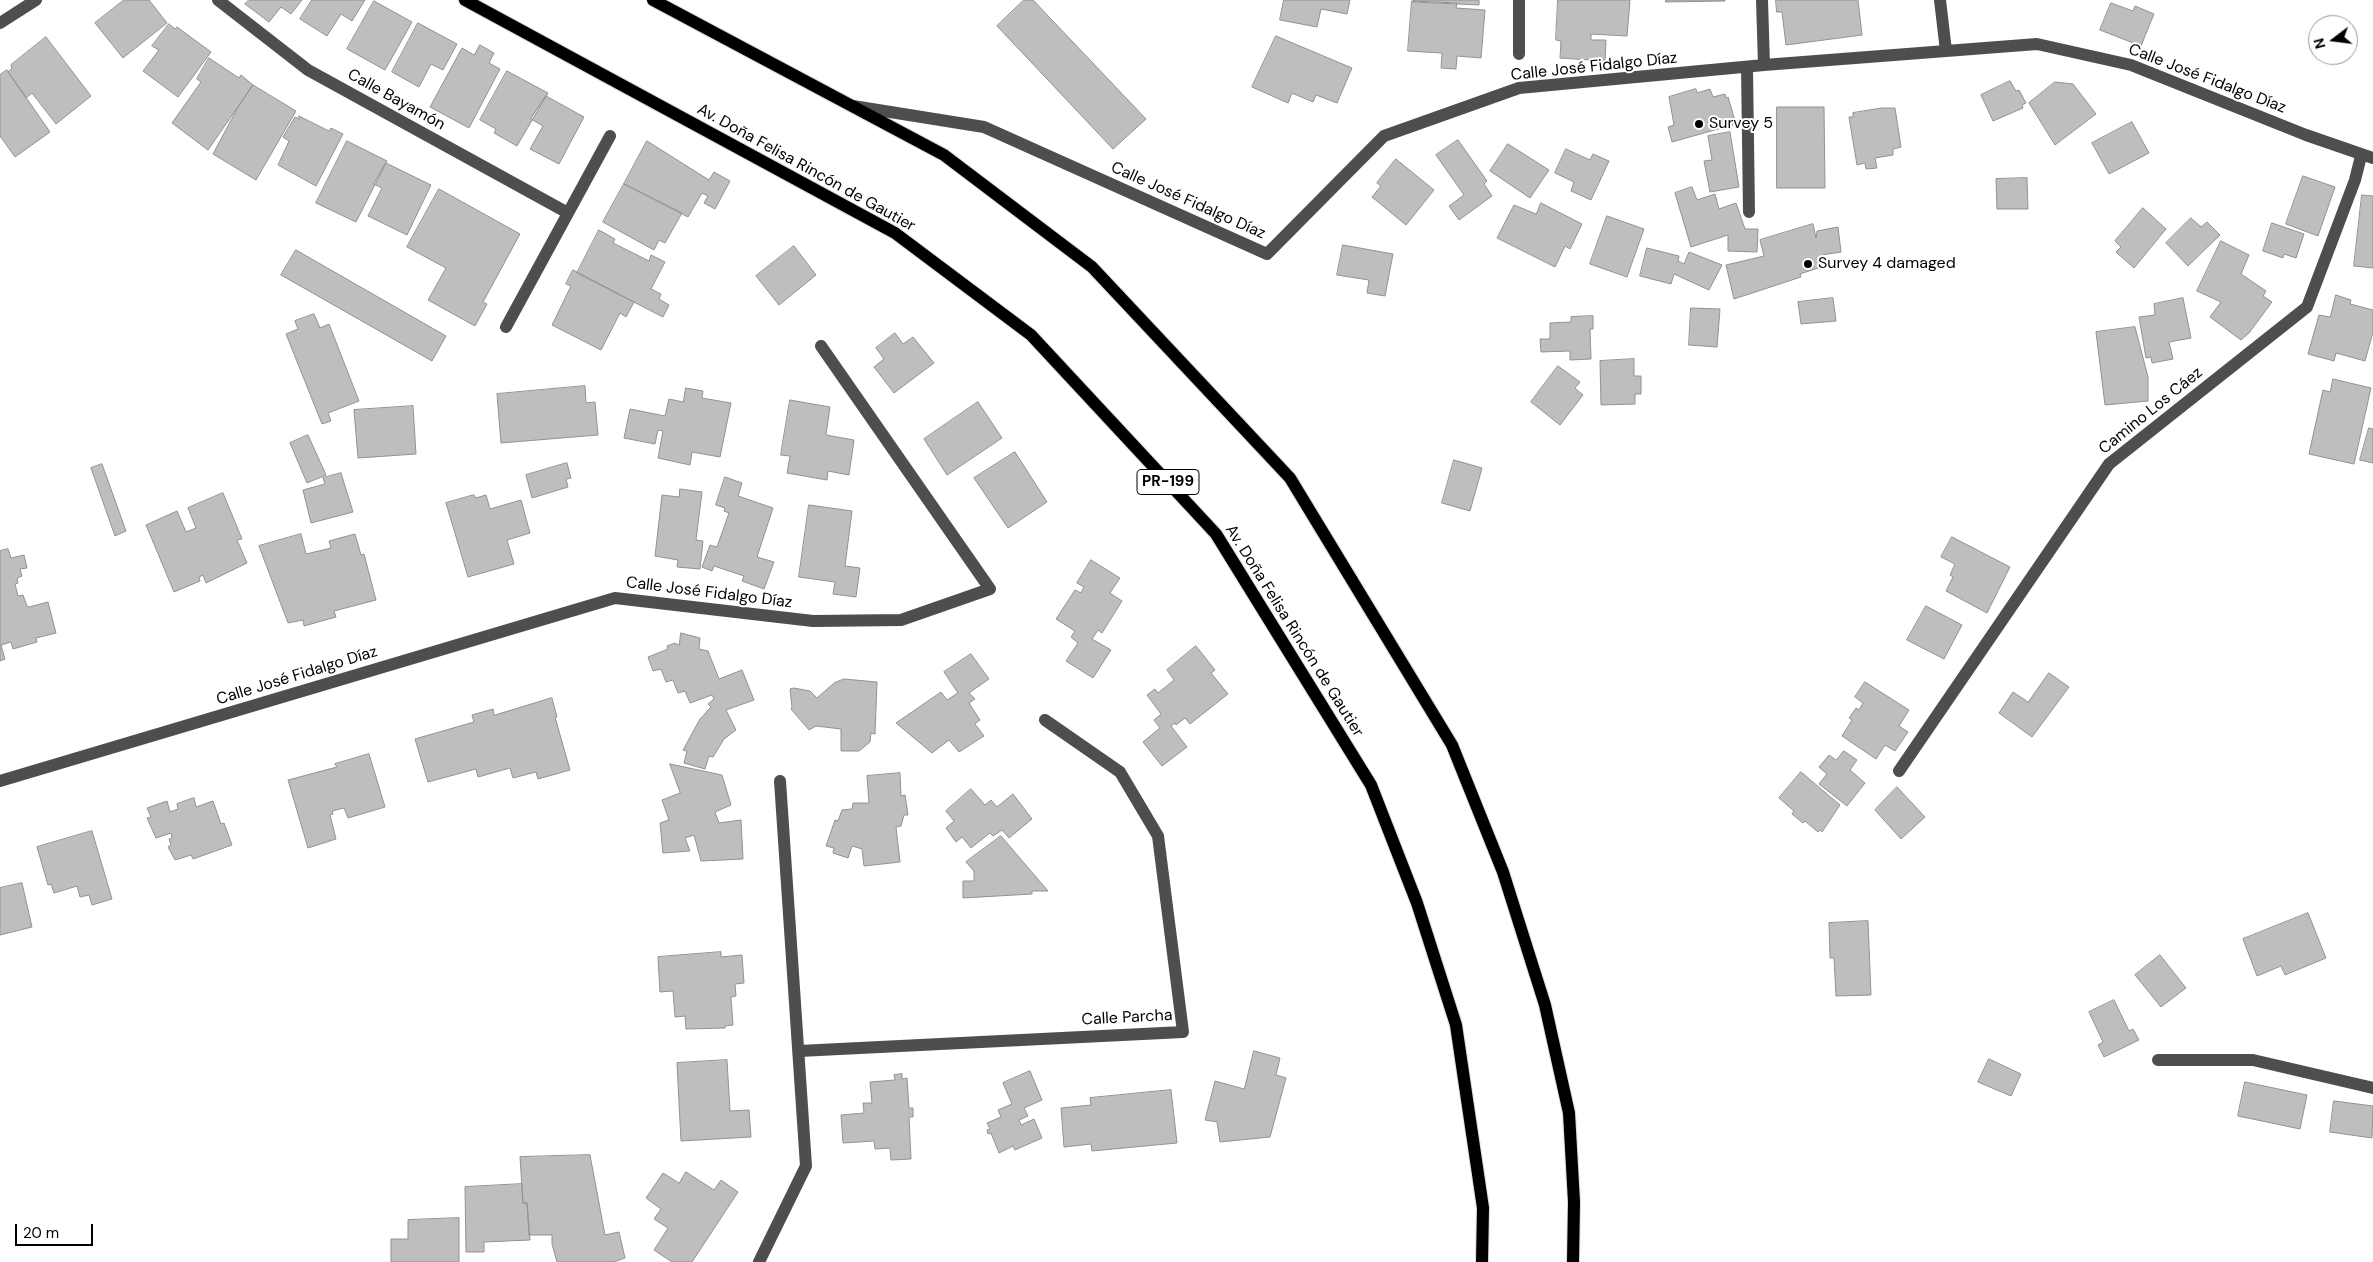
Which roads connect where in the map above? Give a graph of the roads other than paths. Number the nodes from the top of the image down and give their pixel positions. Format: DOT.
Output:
graph roads {
  1 [pos="36,0"];
  2 [pos="218,0"];
  3 [pos="466,0"];
  4 [pos="653,0"];
  5 [pos="1519,0"];
  6 [pos="1762,0"];
  7 [pos="1940,0"];
  8 [pos="0,23"];
  9 [pos="1946,51"];
  10 [pos="1519,54"];
  11 [pos="1764,65"];
  12 [pos="1747,67"];
  13 [pos="853,106"];
  14 [pos="610,136"];
  15 [pos="2367,157"];
  16 [pos="1749,212"];
  17 [pos="568,213"];
  18 [pos="506,328"];
  19 [pos="821,346"];
  20 [pos="1045,720"];
  21 [pos="1899,771"];
  22 [pos="0,781"];
  23 [pos="780,781"];
  24 [pos="799,1051"];
  25 [pos="2158,1060"];
  26 [pos="2373,1088"];
  27 [pos="759,1262"];
  28 [pos="1482,1262"];
  29 [pos="1573,1262"];
  1 -- 8 [label="street"];
  2 -- 17 [label="street, Calle Bayamón"];
  3 -- 28 [label="main road, Av. Doña Felisa Rincón de Gautier / PR-199"];
  4 -- 13 [label="main road"];
  5 -- 10 [label="street"];
  6 -- 11 [label="street"];
  7 -- 9 [label="street"];
  9 -- 11 [label="street, Calle José Fidalgo Díaz"];
  9 -- 15 [label="street, Calle José Fidalgo Díaz"];
  11 -- 12 [label="street, Calle José Fidalgo Díaz"];
  12 -- 13 [label="street, Calle José Fidalgo Díaz"];
  12 -- 16 [label="street"];
  13 -- 29 [label="main road"];
  14 -- 17 [label="street"];
  15 -- 21 [label="street, Camino Los Cáez"];
  17 -- 18 [label="street"];
  19 -- 22 [label="street, Calle José Fidalgo Díaz"];
  20 -- 24 [label="street, Calle Parcha"];
  23 -- 24 [label="street"];
  24 -- 27 [label="street"];
  25 -- 26 [label="street"];
}
